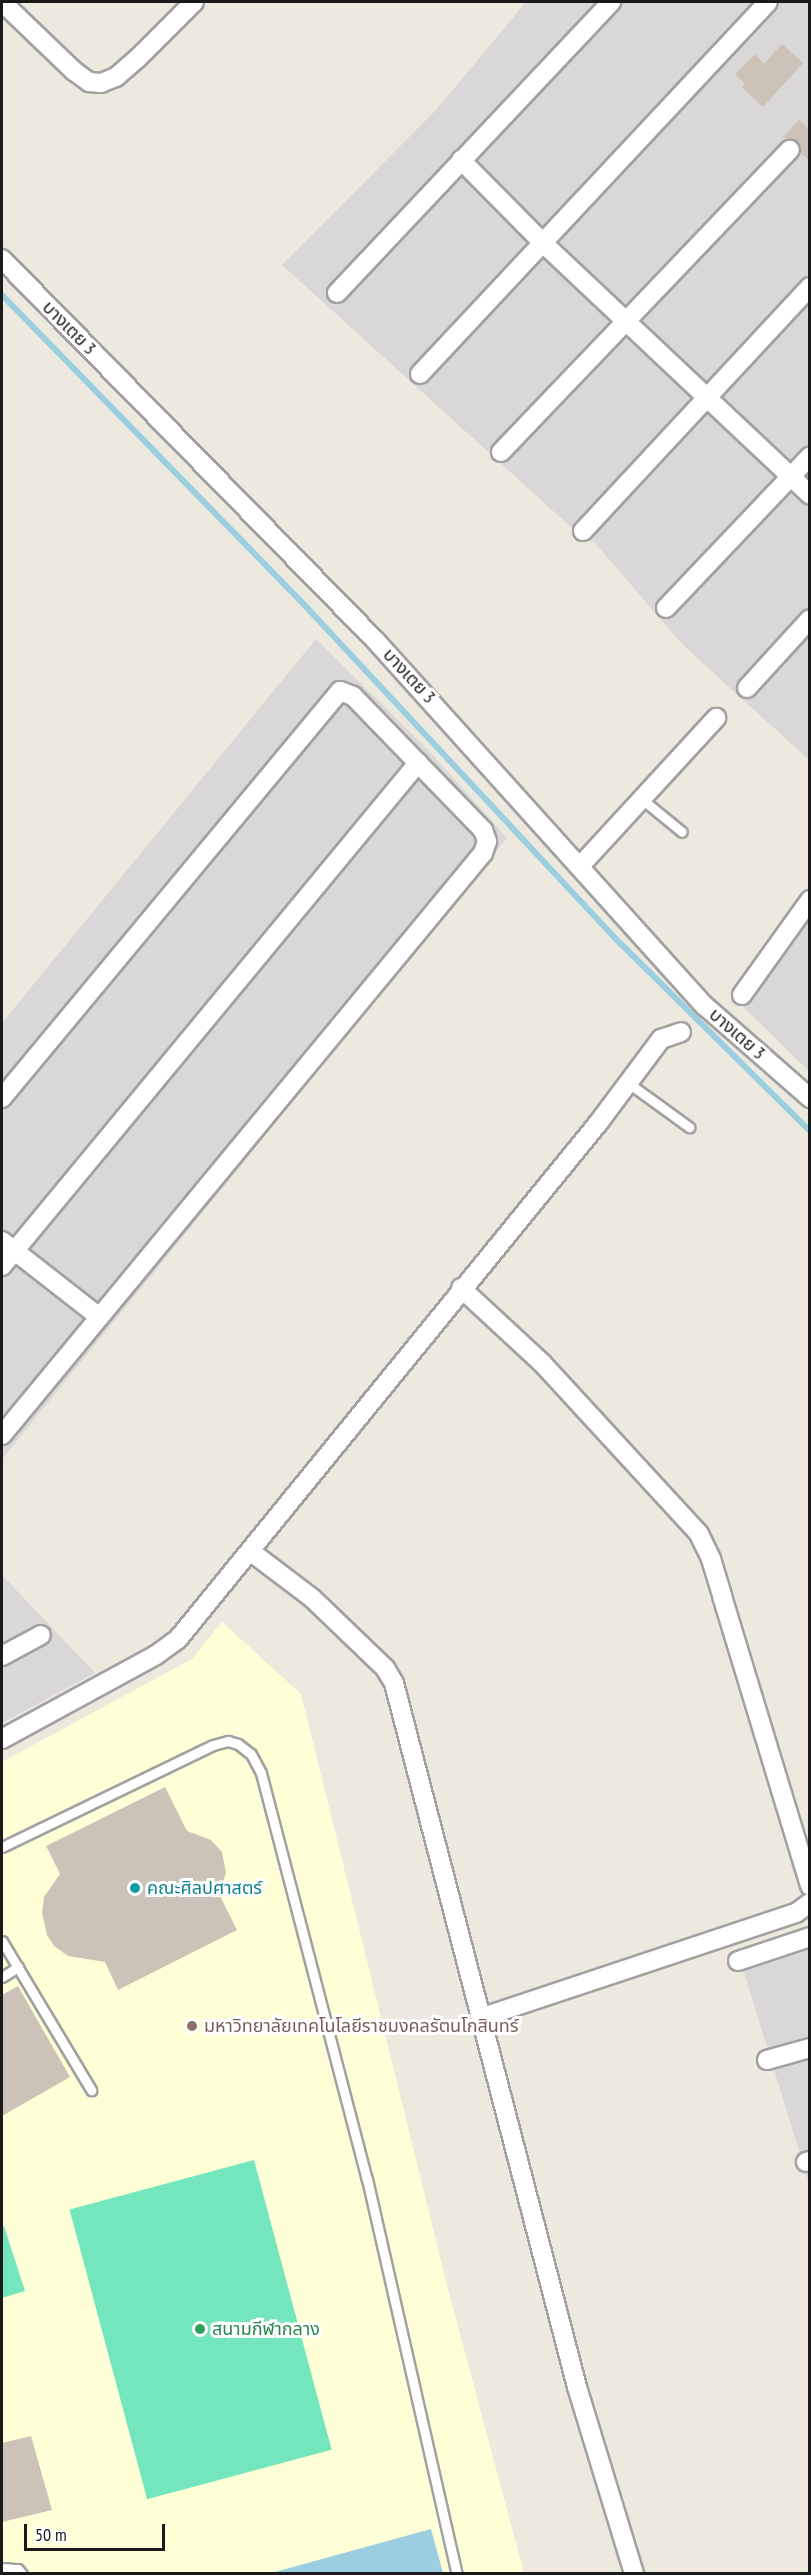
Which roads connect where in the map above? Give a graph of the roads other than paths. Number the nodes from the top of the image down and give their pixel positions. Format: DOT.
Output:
graph roads {
  1 [pos="2,2"];
  2 [pos="194,2"];
  3 [pos="611,2"];
  4 [pos="768,2"];
  5 [pos="790,150"];
  6 [pos="461,160"];
  7 [pos="543,243"];
  8 [pos="2,260"];
  9 [pos="810,287"];
  10 [pos="337,293"];
  11 [pos="626,321"];
  12 [pos="420,374"];
  13 [pos="707,398"];
  14 [pos="501,452"];
  15 [pos="810,456"];
  16 [pos="790,477"];
  17 [pos="810,495"];
  18 [pos="583,531"];
  19 [pos="666,608"];
  20 [pos="810,619"];
  21 [pos="747,688"];
  22 [pos="716,718"];
  23 [pos="418,763"];
  24 [pos="643,800"];
  25 [pos="682,832"];
  26 [pos="581,865"];
  27 [pos="810,900"];
  28 [pos="742,994"];
  29 [pos="681,1032"];
  30 [pos="627,1082"];
  31 [pos="2,1098"];
  32 [pos="810,1098"];
  33 [pos="689,1127"];
  34 [pos="8,1246"];
  35 [pos="2,1266"];
  36 [pos="461,1288"];
  37 [pos="98,1316"];
  38 [pos="2,1435"];
  39 [pos="250,1551"];
  40 [pos="41,1635"];
  41 [pos="2,1656"];
  42 [pos="2,1739"];
  43 [pos="803,1846"];
  44 [pos="2,1847"];
  45 [pos="810,1886"];
  46 [pos="810,1902"];
  47 [pos="810,1937"];
  48 [pos="2,1941"];
  49 [pos="738,1961"];
  50 [pos="18,1967"];
  51 [pos="2,1977"];
  52 [pos="480,2018"];
  53 [pos="810,2048"];
  54 [pos="767,2060"];
  55 [pos="91,2090"];
  56 [pos="2,2568"];
  57 [pos="22,2574"];
  58 [pos="457,2574"];
  59 [pos="634,2574"];
  1 -- 2 [label="street"];
  3 -- 6 [label="street"];
  4 -- 7 [label="street"];
  5 -- 11 [label="street"];
  6 -- 7 [label="street"];
  6 -- 10 [label="street"];
  7 -- 11 [label="street"];
  7 -- 12 [label="street"];
  8 -- 26 [label="street, บางเตย 3"];
  9 -- 13 [label="street"];
  11 -- 13 [label="street"];
  11 -- 14 [label="street"];
  13 -- 16 [label="street"];
  13 -- 18 [label="street"];
  15 -- 16 [label="street"];
  16 -- 17 [label="street"];
  16 -- 19 [label="street"];
  20 -- 21 [label="street"];
  22 -- 24 [label="street"];
  23 -- 31 [label="street"];
  23 -- 34 [label="street"];
  23 -- 37 [label="street"];
  24 -- 25 [label="lane"];
  24 -- 26 [label="street"];
  26 -- 32 [label="street, บางเตย 3"];
  27 -- 28 [label="street"];
  29 -- 30 [label="street"];
  30 -- 33 [label="lane"];
  30 -- 36 [label="street"];
  34 -- 35 [label="street"];
  34 -- 37 [label="street"];
  36 -- 39 [label="street"];
  36 -- 43 [label="street"];
  37 -- 38 [label="street"];
  39 -- 42 [label="street"];
  39 -- 52 [label="street"];
  40 -- 41 [label="street"];
  43 -- 45 [label="street"];
  44 -- 58 [label="lane"];
  46 -- 52 [label="street"];
  47 -- 49 [label="street"];
  48 -- 50 [label="lane"];
  50 -- 51 [label="lane"];
  50 -- 55 [label="lane"];
  52 -- 59 [label="street"];
  53 -- 54 [label="street"];
  56 -- 57 [label="lane"];
}
